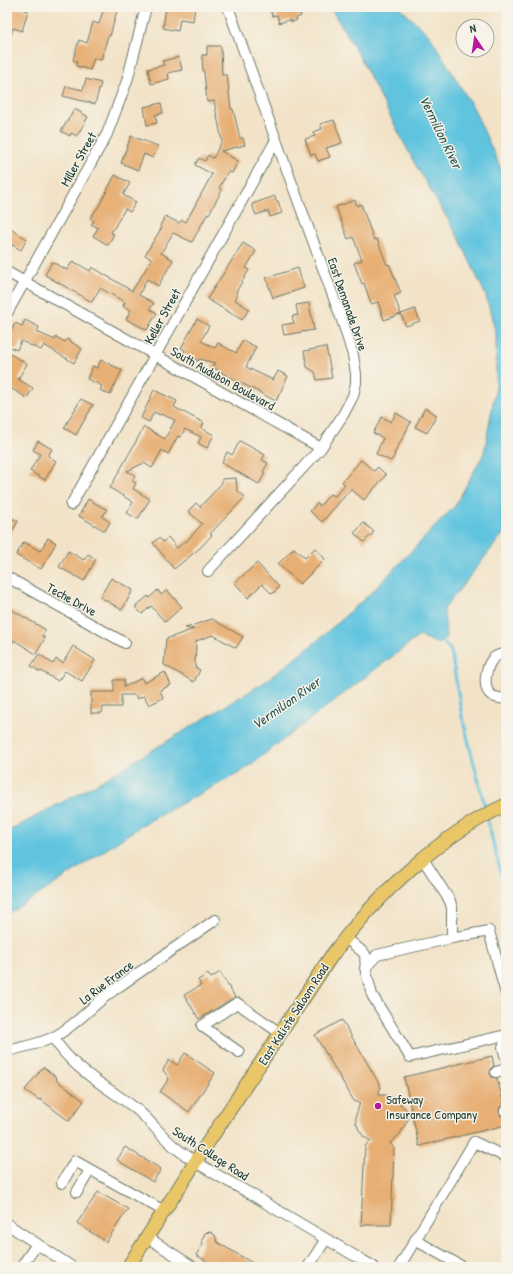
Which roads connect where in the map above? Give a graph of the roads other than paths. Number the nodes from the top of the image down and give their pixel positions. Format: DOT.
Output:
graph roads {
  1 [pos="146,7"];
  2 [pos="228,7"];
  3 [pos="276,140"];
  4 [pos="7,272"];
  5 [pos="25,282"];
  6 [pos="7,313"];
  7 [pos="156,355"];
  8 [pos="321,448"];
  9 [pos="72,505"];
  10 [pos="208,571"];
  11 [pos="7,577"];
  12 [pos="125,643"];
  13 [pos="506,654"];
  14 [pos="506,699"];
  15 [pos="505,806"];
  16 [pos="423,859"];
  17 [pos="215,920"];
  18 [pos="345,937"];
  19 [pos="452,938"];
  20 [pos="365,968"];
  21 [pos="506,994"];
  22 [pos="280,1033"];
  23 [pos="506,1035"];
  24 [pos="53,1037"];
  25 [pos="506,1039"];
  26 [pos="7,1051"];
  27 [pos="238,1052"];
  28 [pos="506,1058"];
  29 [pos="506,1069"];
  30 [pos="496,1072"];
  31 [pos="506,1157"];
  32 [pos="196,1161"];
  33 [pos="90,1170"];
  34 [pos="62,1183"];
  35 [pos="77,1192"];
  36 [pos="164,1211"];
  37 [pos="7,1224"];
  38 [pos="147,1237"];
  39 [pos="326,1239"];
  40 [pos="414,1240"];
  41 [pos="37,1244"];
  42 [pos="21,1267"];
  43 [pos="72,1267"];
  44 [pos="128,1267"];
  45 [pos="193,1267"];
  46 [pos="308,1267"];
  47 [pos="374,1267"];
  48 [pos="399,1267"];
  49 [pos="463,1267"];
  1 -- 5 [label="street, Miller Street"];
  2 -- 3 [label="street, East Demanade Drive"];
  3 -- 7 [label="street, Keller Street"];
  3 -- 8 [label="street, East Demanade Drive"];
  4 -- 5 [label="street, South Audubon Boulevard"];
  5 -- 6 [label="street, Miller Street"];
  5 -- 7 [label="street, South Audubon Boulevard"];
  7 -- 8 [label="street, South Audubon Boulevard"];
  7 -- 9 [label="street, Keller Street"];
  8 -- 10 [label="street, East Demanade Drive"];
  11 -- 12 [label="street, Teche Drive"];
  13 -- 14 [label="street"];
  15 -- 16 [label="main road, East Kaliste Saloom Road"];
  16 -- 18 [label="main road, East Kaliste Saloom Road"];
  16 -- 19 [label="street"];
  17 -- 24 [label="street, La Rue France"];
  18 -- 20 [label="street"];
  18 -- 22 [label="main road, East Kaliste Saloom Road"];
  19 -- 20 [label="street"];
  19 -- 21 [label="street"];
  20 -- 23 [label="street"];
  22 -- 27 [label="street"];
  22 -- 32 [label="main road, East Kaliste Saloom Road"];
  24 -- 26 [label="street, La Rue France"];
  24 -- 32 [label="street, South College Road"];
  25 -- 28 [label="street"];
  29 -- 30 [label="street"];
  31 -- 40 [label="street"];
  32 -- 36 [label="main road, East Kaliste Saloom Road"];
  32 -- 39 [label="street, South College Road"];
  33 -- 34 [label="street"];
  33 -- 35 [label="street"];
  33 -- 36 [label="street"];
  36 -- 38 [label="main road, East Kaliste Saloom Road"];
  37 -- 41 [label="street"];
  38 -- 44 [label="main road, East Kaliste Saloom Road"];
  38 -- 45 [label="street"];
  39 -- 46 [label="street"];
  39 -- 47 [label="street, South College Road"];
  40 -- 48 [label="street"];
  40 -- 49 [label="street"];
  41 -- 42 [label="street"];
  41 -- 43 [label="street"];
}
